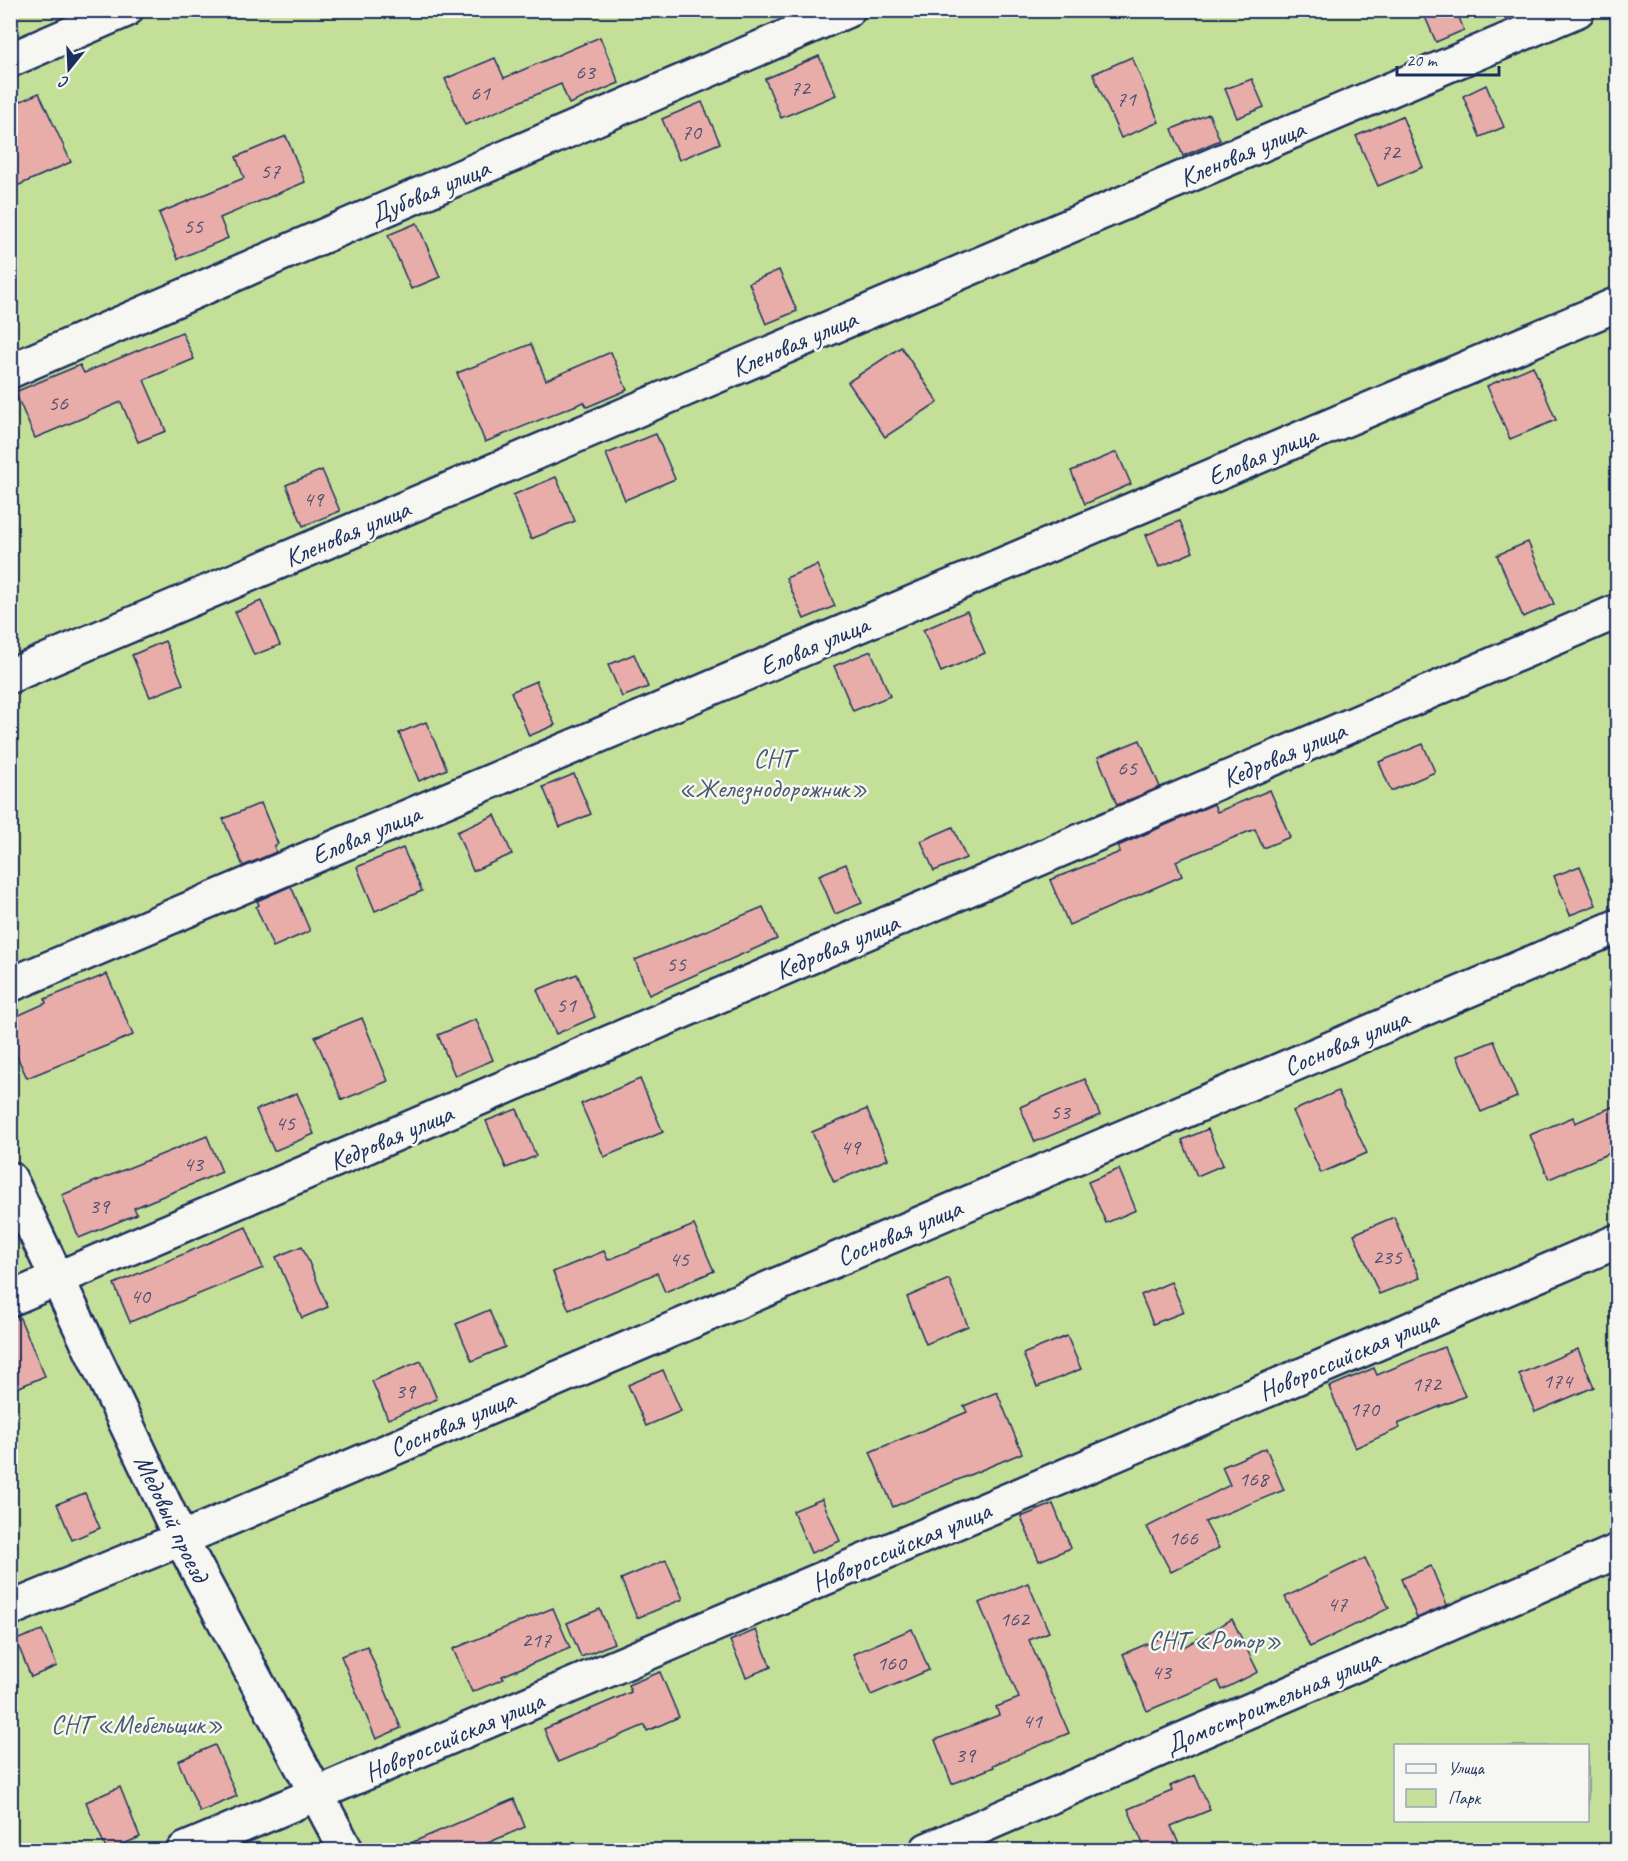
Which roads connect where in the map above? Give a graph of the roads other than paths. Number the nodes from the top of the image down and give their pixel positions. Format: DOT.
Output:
graph roads {
  1 [pos="126,10"];
  2 [pos="848,10"];
  3 [pos="1578,10"];
  4 [pos="10,60"];
  5 [pos="1617,304"];
  6 [pos="10,371"];
  7 [pos="1617,611"];
  8 [pos="10,676"];
  9 [pos="1617,926"];
  10 [pos="10,985"];
  11 [pos="10,1179"];
  12 [pos="1617,1241"];
  13 [pos="57,1280"];
  14 [pos="10,1299"];
  15 [pos="181,1539"];
  16 [pos="1617,1551"];
  17 [pos="10,1610"];
  18 [pos="317,1794"];
  19 [pos="183,1851"];
  20 [pos="346,1851"];
  21 [pos="927,1851"];
  1 -- 4 [label="street"];
  2 -- 6 [label="street, Дубовая улица"];
  3 -- 8 [label="street, Кленовая улица"];
  5 -- 10 [label="street, Еловая улица"];
  7 -- 13 [label="street, Кедровая улица"];
  9 -- 15 [label="street, Сосновая улица"];
  11 -- 13 [label="street, Медовый проезд"];
  12 -- 18 [label="street, Новороссийская улица"];
  13 -- 14 [label="street, Кедровая улица"];
  13 -- 15 [label="street, Медовый проезд"];
  15 -- 17 [label="street, Сосновая улица"];
  15 -- 18 [label="street, Медовый проезд"];
  16 -- 21 [label="street, Домостроительная улица"];
  18 -- 19 [label="street, Новороссийская улица"];
  18 -- 20 [label="street, Медовый проезд"];
}
